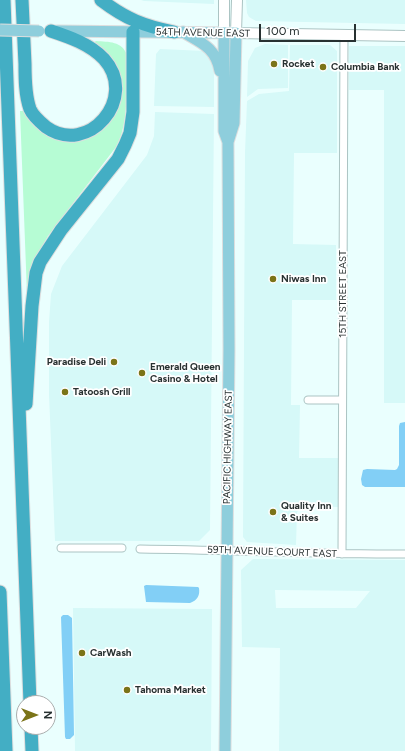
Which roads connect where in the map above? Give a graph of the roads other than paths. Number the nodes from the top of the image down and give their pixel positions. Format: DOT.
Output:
graph roads {
  1 [pos="4,0"];
  2 [pos="22,0"];
  3 [pos="101,0"];
  4 [pos="224,0"];
  5 [pos="237,0"];
  6 [pos="0,30"];
  7 [pos="45,31"];
  8 [pos="133,32"];
  9 [pos="178,32"];
  10 [pos="224,33"];
  11 [pos="236,33"];
  12 [pos="344,34"];
  13 [pos="405,36"];
  14 [pos="224,89"];
  15 [pos="228,142"];
  16 [pos="308,400"];
  17 [pos="342,400"];
  18 [pos="23,533"];
  19 [pos="61,548"];
  20 [pos="122,548"];
  21 [pos="140,549"];
  22 [pos="227,550"];
  23 [pos="342,554"];
  24 [pos="405,554"];
  25 [pos="0,592"];
  26 [pos="0,610"];
  27 [pos="30,695"];
  28 [pos="31,735"];
  29 [pos="6,751"];
  30 [pos="32,751"];
  31 [pos="225,751"];
  1 -- 18 [label="highway"];
  2 -- 7 [label="highway"];
  3 -- 9 [label="highway"];
  4 -- 10 [label="main road, PACIFIC HIGHWAY EAST"];
  5 -- 11 [label="main road, PACIFIC HIGHWAY EAST"];
  6 -- 7 [label="main road, 54TH AVENUE EAST, bridge"];
  7 -- 8 [label="main road, 54TH AVENUE EAST"];
  8 -- 9 [label="main road, 54TH AVENUE EAST"];
  8 -- 18 [label="highway"];
  9 -- 10 [label="main road, 54TH AVENUE EAST"];
  9 -- 14 [label="main road"];
  10 -- 11 [label="main road, 54TH AVENUE EAST"];
  10 -- 14 [label="main road, PACIFIC HIGHWAY EAST"];
  11 -- 12 [label="main road, 54TH AVENUE EAST"];
  11 -- 15 [label="main road, PACIFIC HIGHWAY EAST"];
  12 -- 13 [label="main road, 54TH AVENUE EAST"];
  12 -- 17 [label="street, 15TH STREET EAST"];
  14 -- 15 [label="main road, PACIFIC HIGHWAY EAST"];
  15 -- 22 [label="main road, PACIFIC HIGHWAY EAST"];
  16 -- 17 [label="street"];
  17 -- 23 [label="street, 15TH STREET EAST"];
  18 -- 27 [label="highway"];
  19 -- 20 [label="street"];
  21 -- 22 [label="street, 59TH AVENUE COURT EAST"];
  22 -- 23 [label="street, 59TH AVENUE COURT EAST"];
  22 -- 31 [label="main road, PACIFIC HIGHWAY EAST"];
  23 -- 24 [label="street, 59TH AVENUE COURT EAST"];
  25 -- 26 [label="highway"];
  26 -- 29 [label="highway"];
  28 -- 30 [label="highway"];
}
